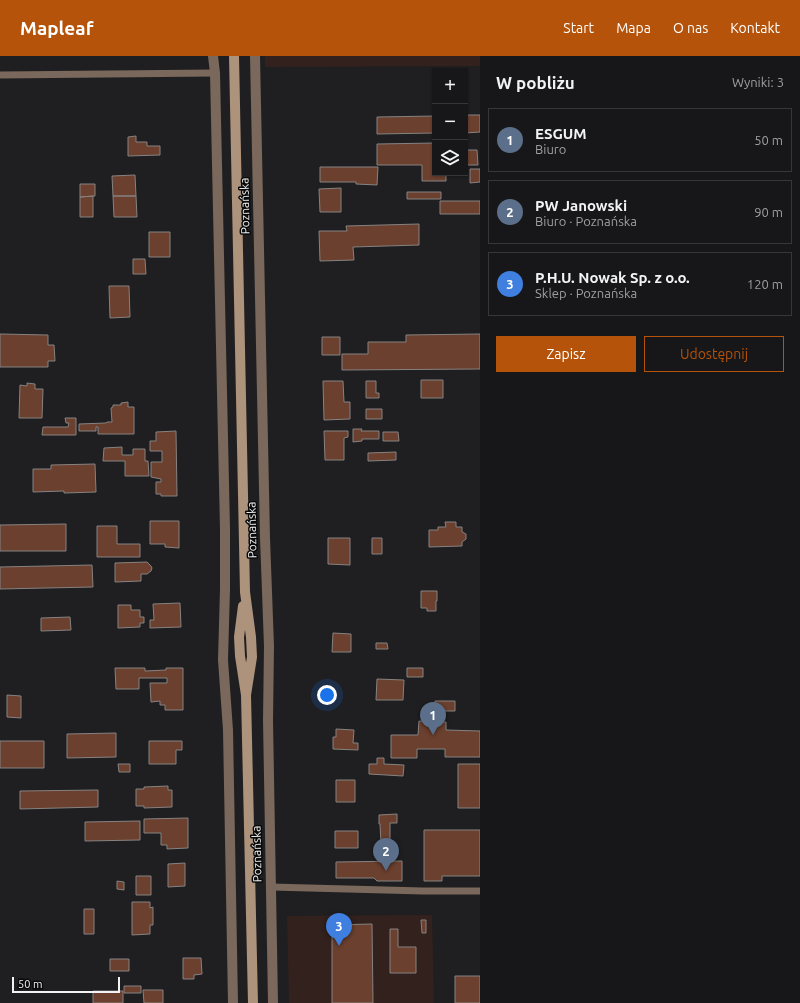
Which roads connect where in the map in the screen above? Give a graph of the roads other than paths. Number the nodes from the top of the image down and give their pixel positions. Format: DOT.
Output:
graph roads {
  1 [pos="213,56"];
  2 [pos="234,56"];
  3 [pos="255,56"];
  4 [pos="215,73"];
  5 [pos="0,75"];
  6 [pos="271,887"];
  7 [pos="480,891"];
  8 [pos="233,1003"];
  9 [pos="253,1003"];
  10 [pos="273,1003"];
  1 -- 4 [label="street"];
  2 -- 9 [label="main road, Poznańska"];
  3 -- 6 [label="street, Poznańska"];
  4 -- 5 [label="lane"];
  4 -- 8 [label="street"];
  6 -- 7 [label="lane"];
  6 -- 10 [label="street, Poznańska"];
}
